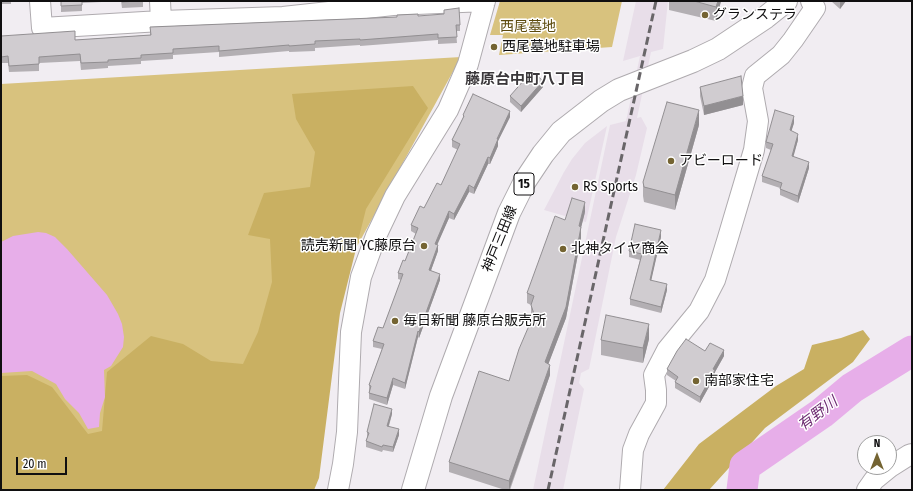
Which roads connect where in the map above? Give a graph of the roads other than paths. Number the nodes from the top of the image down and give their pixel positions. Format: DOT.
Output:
graph roads {
  1 [pos="40,1"];
  2 [pos="160,1"];
  3 [pos="485,1"];
  4 [pos="786,1"];
  5 [pos="811,1"];
  6 [pos="393,3"];
  7 [pos="283,9"];
  8 [pos="161,21"];
  9 [pos="912,454"];
  10 [pos="338,490"];
  11 [pos="413,490"];
  12 [pos="630,490"];
  13 [pos="867,490"];
  1 -- 8 [label="street"];
  2 -- 8 [label="street"];
  3 -- 6 [label="street"];
  3 -- 10 [label="street"];
  4 -- 11 [label="main road, 神戸三田線 / 15"];
  5 -- 12 [label="street"];
  6 -- 7 [label="street"];
  7 -- 8 [label="street"];
  9 -- 13 [label="street"];
}
